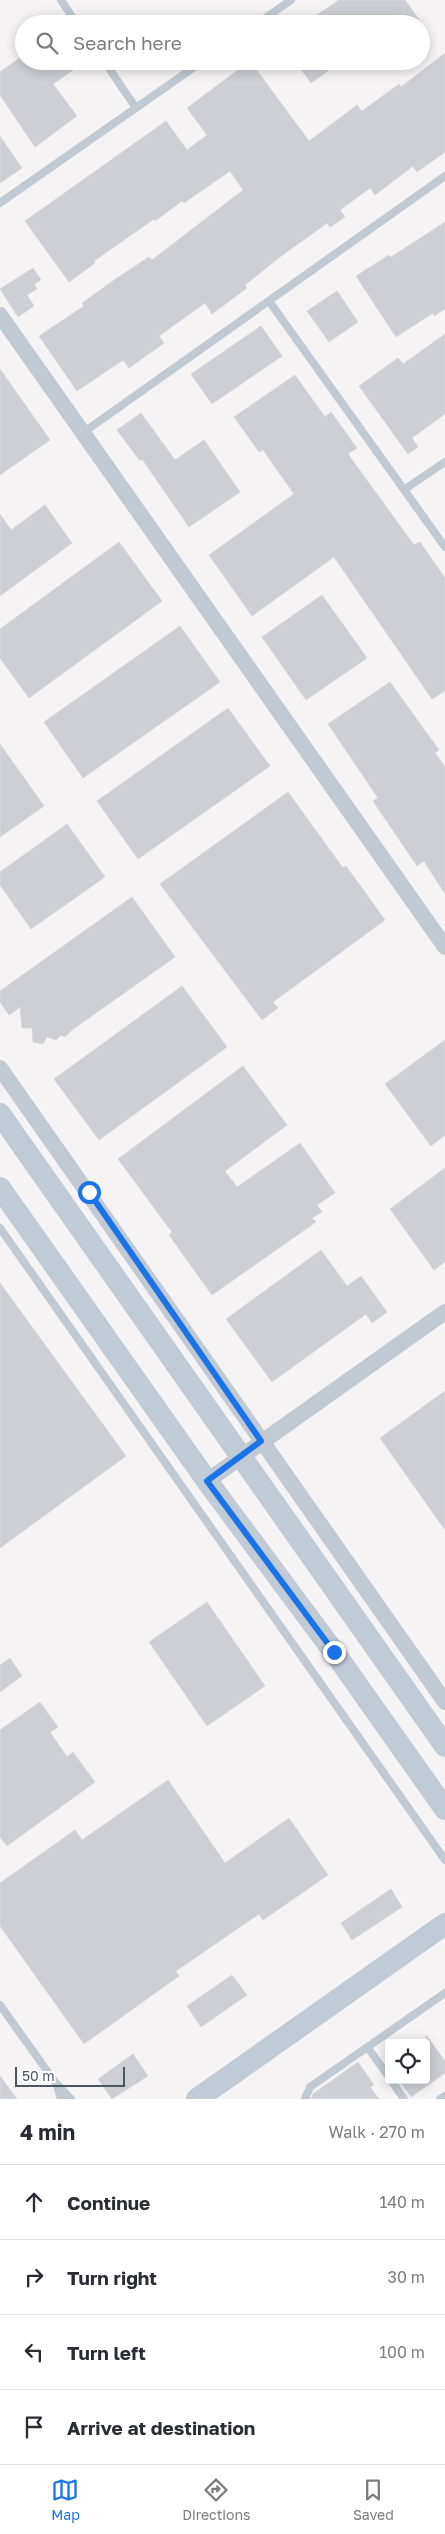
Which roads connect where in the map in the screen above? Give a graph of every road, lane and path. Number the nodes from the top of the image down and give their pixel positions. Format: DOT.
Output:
graph roads {
  1 [pos="61,0"];
  2 [pos="291,0"];
  3 [pos="71,15"];
  4 [pos="270,15"];
  5 [pos="110,70"];
  6 [pos="190,70"];
  7 [pos="136,108"];
  8 [pos="445,176"];
  9 [pos="0,204"];
  10 [pos="269,301"];
  11 [pos="0,315"];
  12 [pos="84,432"];
  13 [pos="445,462"];
  14 [pos="405,489"];
  15 [pos="445,547"];
  16 [pos="445,947"];
  17 [pos="0,1068"];
  18 [pos="0,1114"];
  19 [pos="0,1188"];
  20 [pos="0,1228"];
  21 [pos="445,1312"];
  22 [pos="261,1441"];
  23 [pos="241,1455"];
  24 [pos="207,1481"];
  25 [pos="445,1702"];
  26 [pos="445,1746"];
  27 [pos="445,1809"];
  28 [pos="445,1860"];
  29 [pos="445,1924"];
  30 [pos="445,1992"];
  31 [pos="0,2004"];
  32 [pos="368,2048"];
  33 [pos="385,2071"];
  34 [pos="55,2082"];
  35 [pos="394,2084"];
  36 [pos="445,2096"];
  37 [pos="62,2099"];
  38 [pos="72,2099"];
  39 [pos="197,2099"];
  40 [pos="305,2099"];
  41 [pos="404,2099"];
  42 [pos="440,2099"];
  1 -- 3 [label="lane"];
  2 -- 4 [label="lane"];
  5 -- 7 [label="lane"];
  6 -- 7 [label="lane"];
  7 -- 9 [label="lane"];
  8 -- 10 [label="lane"];
  10 -- 12 [label="lane"];
  10 -- 14 [label="lane"];
  11 -- 12 [label="street"];
  12 -- 16 [label="street"];
  13 -- 14 [label="lane"];
  14 -- 15 [label="lane"];
  17 -- 22 [label="street"];
  18 -- 23 [label="main road"];
  19 -- 24 [label="main road"];
  20 -- 28 [label="lane"];
  21 -- 22 [label="street"];
  22 -- 23 [label="street"];
  22 -- 25 [label="street"];
  23 -- 24 [label="street"];
  23 -- 26 [label="main road"];
  24 -- 27 [label="main road"];
  29 -- 39 [label="main road"];
  30 -- 32 [label="lane"];
  31 -- 34 [label="lane"];
  32 -- 33 [label="lane"];
  32 -- 40 [label="lane"];
  34 -- 37 [label="lane"];
  34 -- 38 [label="lane"];
  35 -- 41 [label="lane"];
  36 -- 42 [label="lane"];
}
